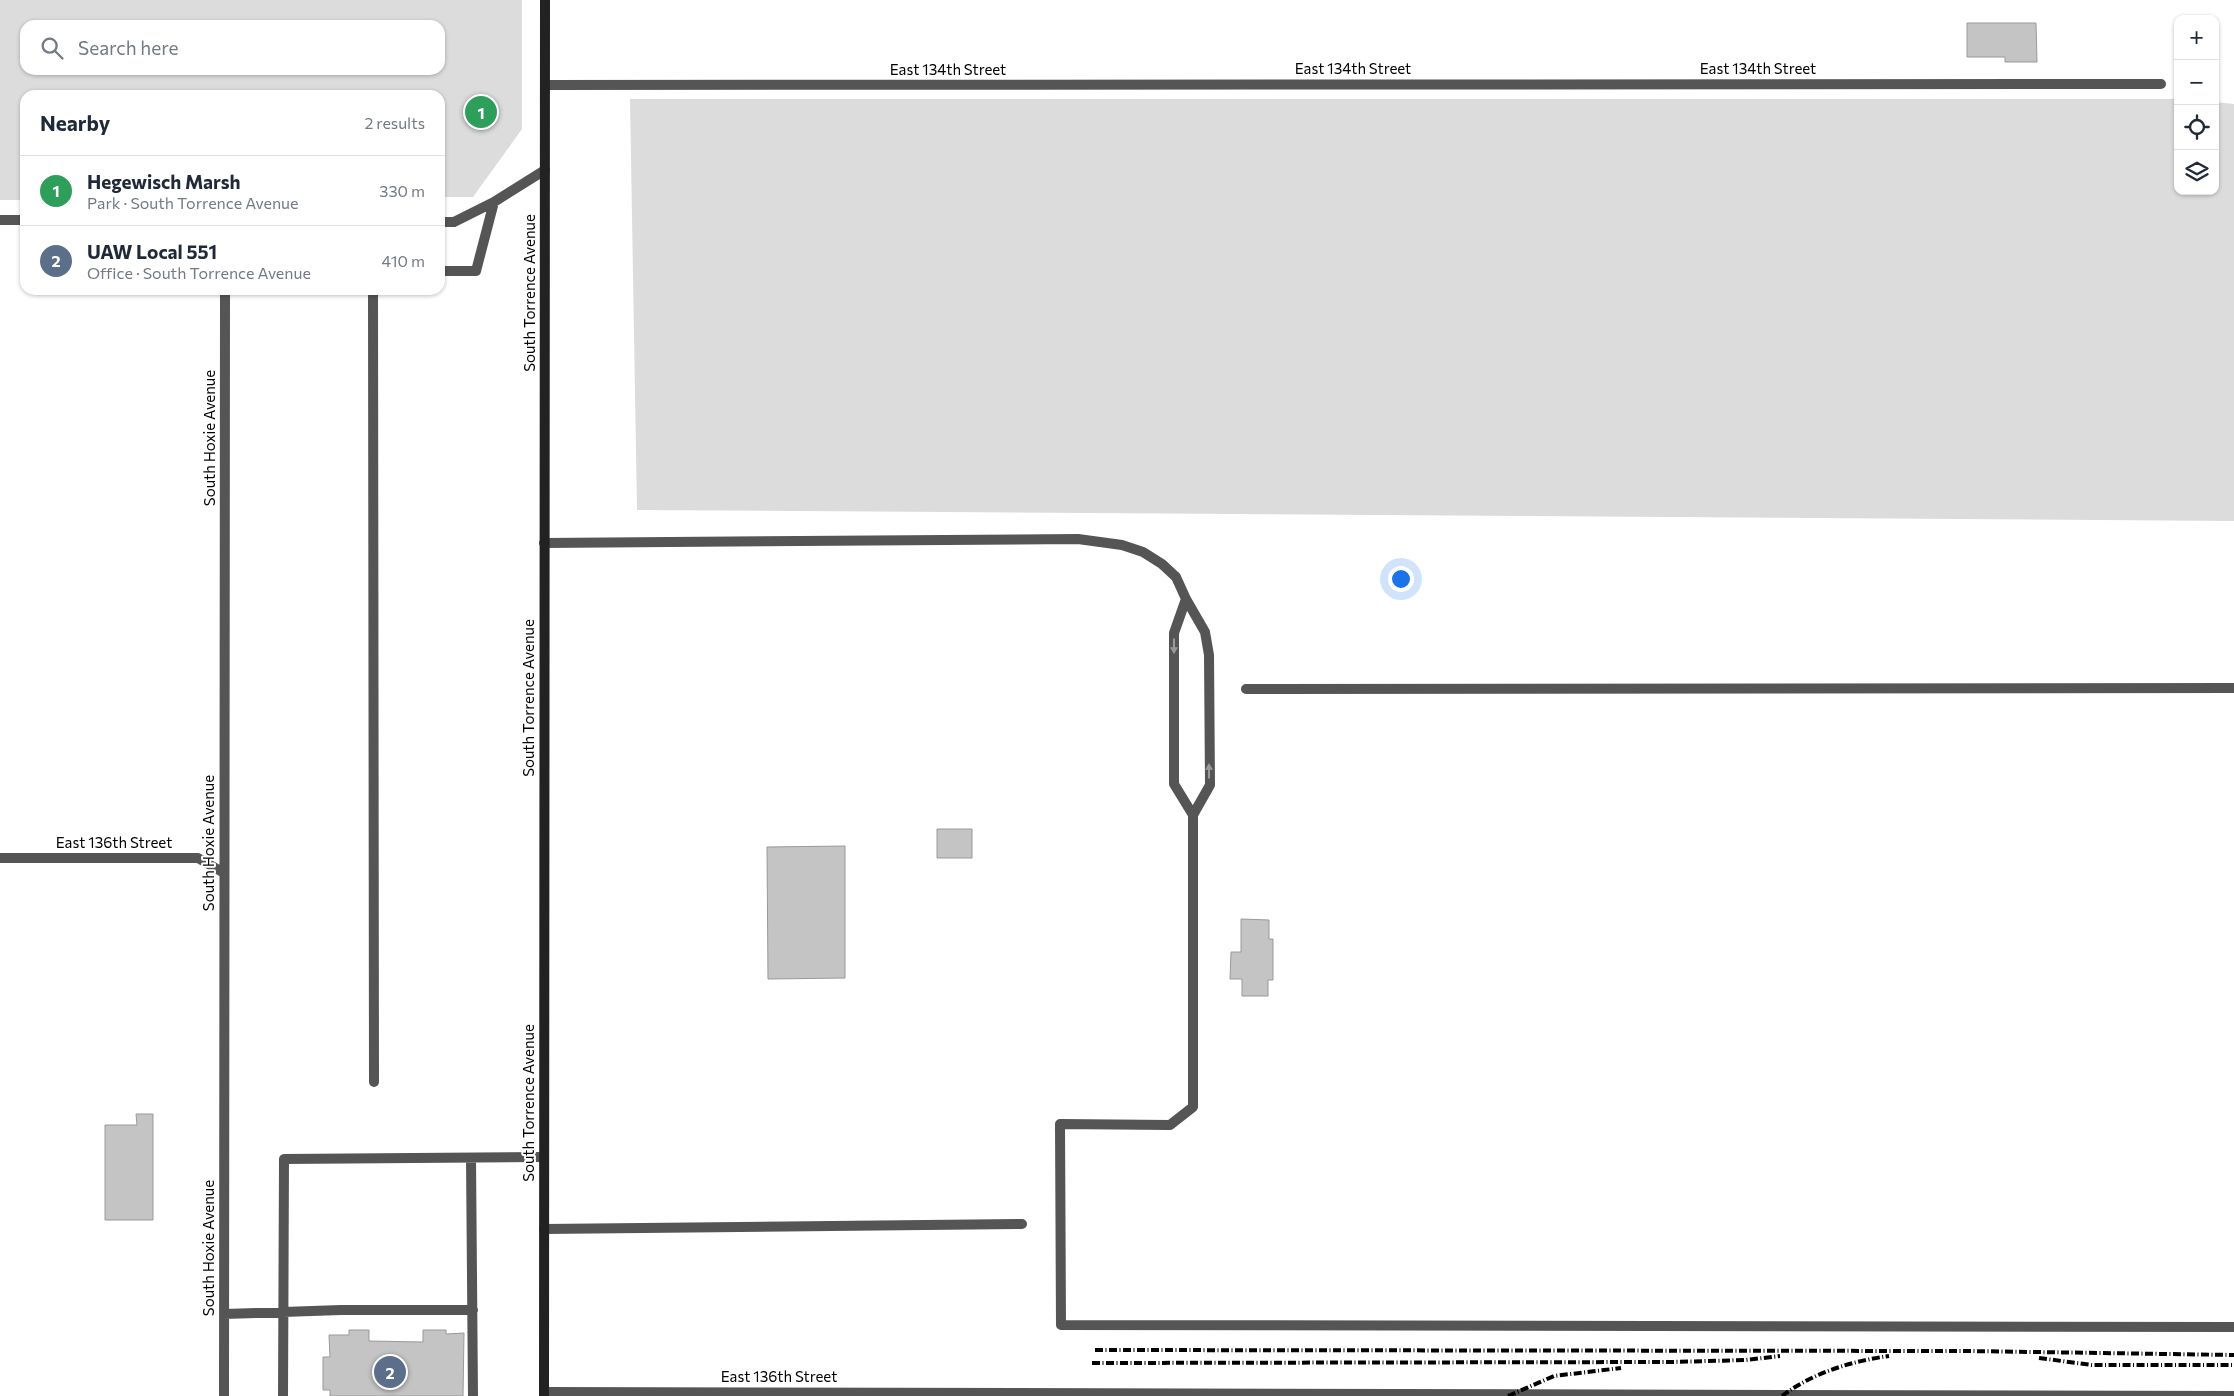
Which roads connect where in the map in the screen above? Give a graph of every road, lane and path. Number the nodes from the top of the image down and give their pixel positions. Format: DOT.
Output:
graph roads {
  1 [pos="545,0"];
  2 [pos="2161,84"];
  3 [pos="545,85"];
  4 [pos="545,170"];
  5 [pos="494,202"];
  6 [pos="0,220"];
  7 [pos="20,220"];
  8 [pos="445,222"];
  9 [pos="445,270"];
  10 [pos="225,295"];
  11 [pos="373,295"];
  12 [pos="544,543"];
  13 [pos="1186,599"];
  14 [pos="2234,688"];
  15 [pos="1246,689"];
  16 [pos="1193,815"];
  17 [pos="0,858"];
  18 [pos="224,874"];
  19 [pos="374,1082"];
  20 [pos="544,1157"];
  21 [pos="471,1158"];
  22 [pos="1022,1224"];
  23 [pos="544,1229"];
  24 [pos="472,1310"];
  25 [pos="283,1311"];
  26 [pos="224,1314"];
  27 [pos="2234,1327"];
  28 [pos="544,1394"];
  29 [pos="1015,1394"];
  30 [pos="224,1396"];
  31 [pos="284,1396"];
  32 [pos="473,1396"];
  33 [pos="2234,1396"];
  1 -- 3 [label="main road, South Torrence Avenue"];
  2 -- 3 [label="street, East 134th Street"];
  3 -- 4 [label="main road, South Torrence Avenue"];
  4 -- 5 [label="street"];
  4 -- 12 [label="main road, South Torrence Avenue"];
  5 -- 8 [label="street"];
  5 -- 9 [label="street"];
  6 -- 7 [label="street"];
  10 -- 18 [label="street, South Hoxie Avenue"];
  11 -- 19 [label="street"];
  12 -- 13 [label="street"];
  12 -- 20 [label="main road, South Torrence Avenue"];
  13 -- 16 [label="street, one-way"];
  16 -- 13 [label="street, one-way"];
  14 -- 15 [label="street"];
  16 -- 27 [label="street"];
  17 -- 18 [label="street, East 136th Street"];
  18 -- 26 [label="street, South Hoxie Avenue"];
  20 -- 21 [label="street"];
  20 -- 23 [label="main road, South Torrence Avenue"];
  21 -- 24 [label="street"];
  21 -- 25 [label="street"];
  22 -- 23 [label="street"];
  23 -- 28 [label="main road, South Torrence Avenue"];
  24 -- 25 [label="street"];
  24 -- 32 [label="street"];
  25 -- 26 [label="street"];
  25 -- 31 [label="street"];
  26 -- 30 [label="street, South Hoxie Avenue"];
  28 -- 29 [label="street, East 136th Street"];
  29 -- 33 [label="street, East 136th Street"];
}
